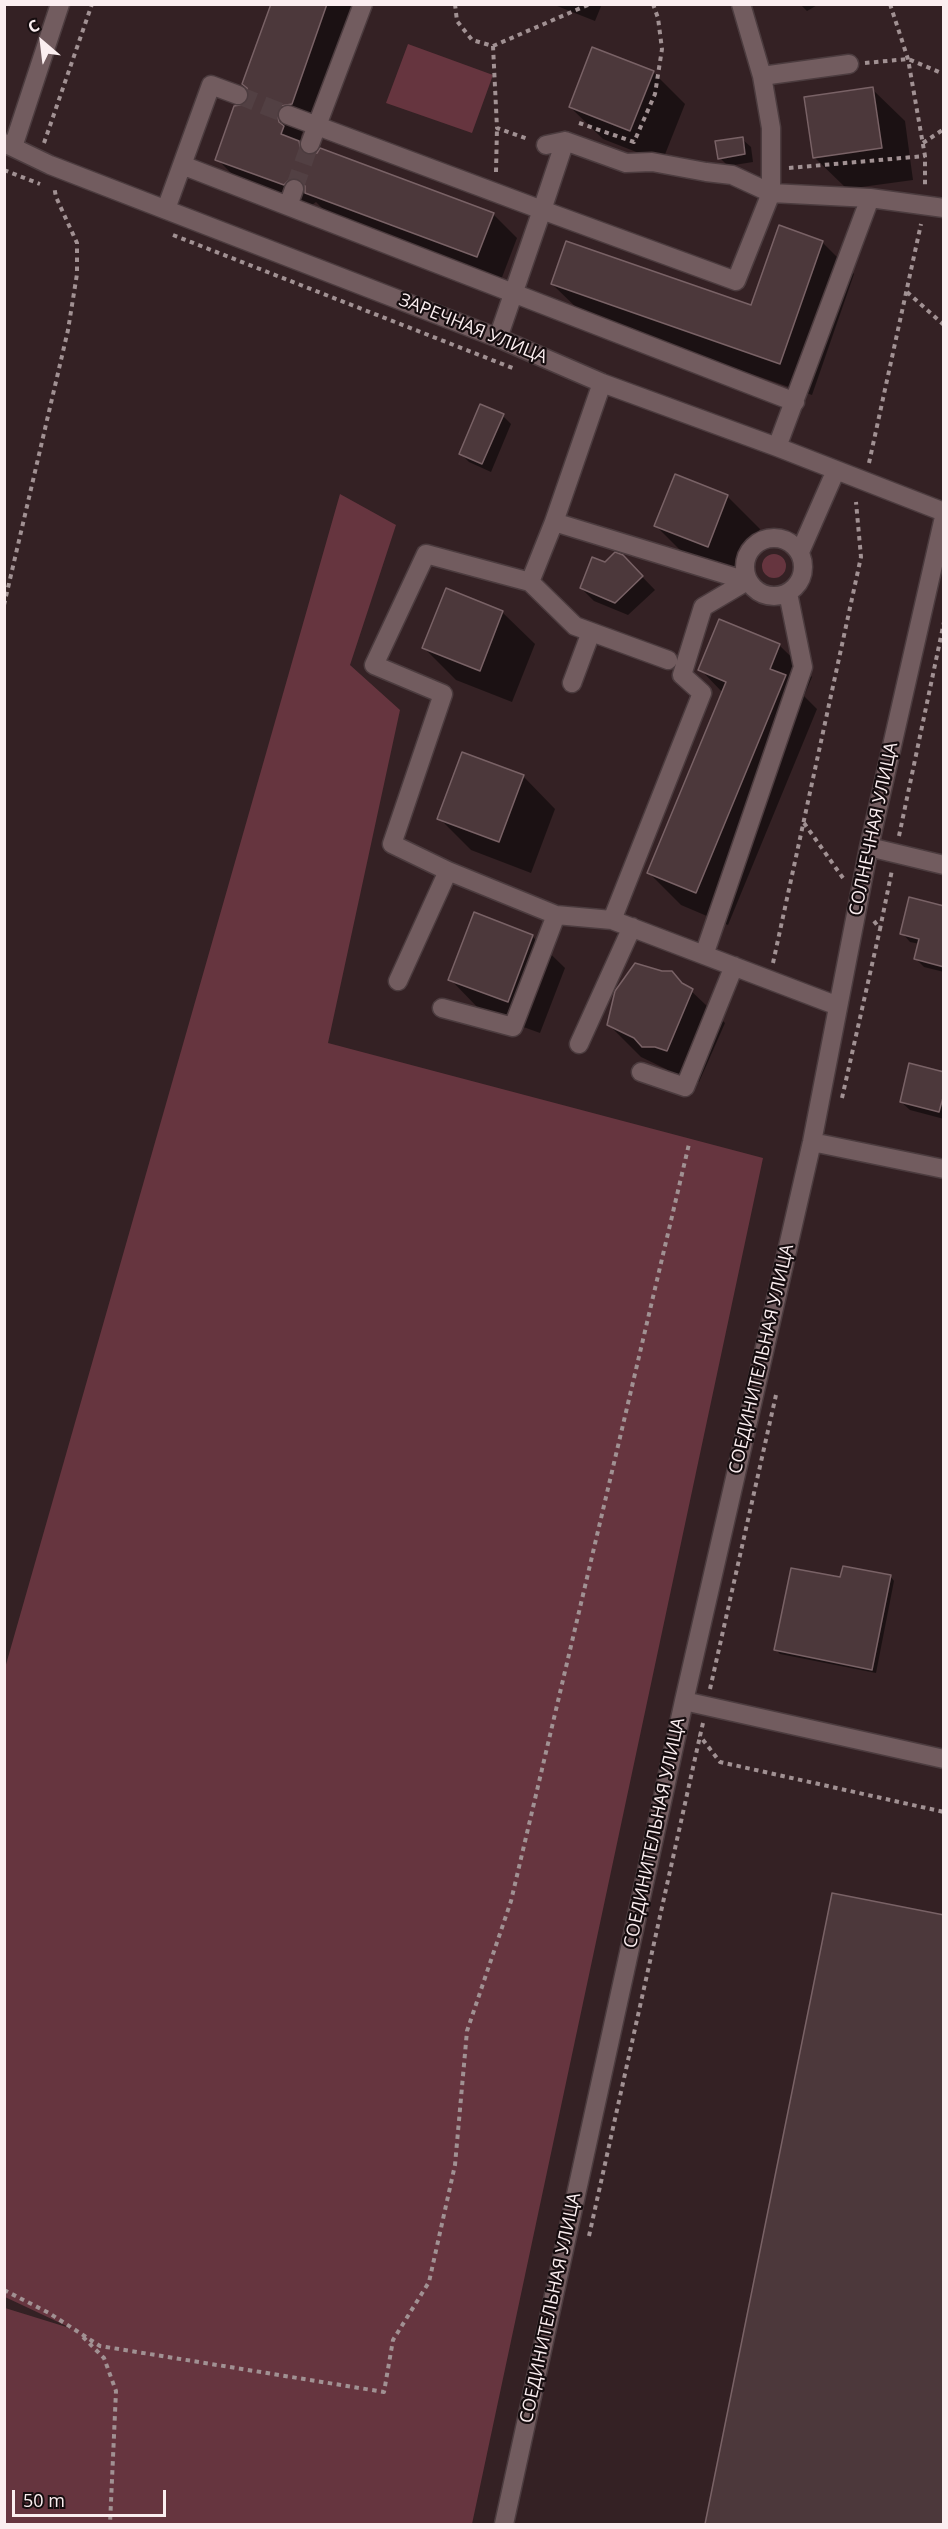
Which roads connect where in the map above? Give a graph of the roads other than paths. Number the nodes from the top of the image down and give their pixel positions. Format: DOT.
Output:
graph roads {
  1 [pos="60,4"];
  2 [pos="363,4"];
  3 [pos="741,4"];
  4 [pos="849,64"];
  5 [pos="762,76"];
  6 [pos="238,95"];
  7 [pos="288,115"];
  8 [pos="317,125"];
  9 [pos="565,141"];
  10 [pos="310,144"];
  11 [pos="9,145"];
  12 [pos="546,145"];
  13 [pos="182,165"];
  14 [pos="294,189"];
  15 [pos="771,193"];
  16 [pos="870,198"];
  17 [pos="288,206"];
  18 [pos="944,208"];
  19 [pos="166,209"];
  20 [pos="542,210"];
  21 [pos="513,293"];
  22 [pos="498,338"];
  23 [pos="602,383"];
  24 [pos="795,402"];
  25 [pos="777,447"];
  26 [pos="836,470"];
  27 [pos="944,512"];
  28 [pos="944,517"];
  29 [pos="554,522"];
  30 [pos="801,552"];
  31 [pos="747,581"];
  32 [pos="530,582"];
  33 [pos="788,593"];
  34 [pos="591,632"];
  35 [pos="668,660"];
  36 [pos="572,683"];
  37 [pos="869,847"];
  38 [pos="944,865"];
  39 [pos="448,872"];
  40 [pos="556,915"];
  41 [pos="612,920"];
  42 [pos="632,927"];
  43 [pos="704,955"];
  44 [pos="734,966"];
  45 [pos="398,981"];
  46 [pos="838,1006"];
  47 [pos="442,1008"];
  48 [pos="579,1044"];
  49 [pos="641,1072"];
  50 [pos="812,1142"];
  51 [pos="944,1169"];
  52 [pos="684,1701"];
  53 [pos="944,1759"];
  54 [pos="504,2524"];
  1 -- 11 [label="street"];
  2 -- 8 [label="street"];
  3 -- 5 [label="street"];
  4 -- 5 [label="street"];
  5 -- 15 [label="street"];
  6 -- 13 [label="street"];
  7 -- 8 [label="street"];
  8 -- 10 [label="street"];
  8 -- 20 [label="street"];
  9 -- 12 [label="street"];
  9 -- 15 [label="street"];
  9 -- 20 [label="street"];
  11 -- 19 [label="street, ЗАРЕЧНАЯ УЛИЦА"];
  13 -- 17 [label="street"];
  13 -- 19 [label="street"];
  14 -- 17 [label="street"];
  15 -- 16 [label="street"];
  15 -- 20 [label="street"];
  16 -- 18 [label="street"];
  16 -- 24 [label="street"];
  17 -- 21 [label="street"];
  19 -- 22 [label="street, ЗАРЕЧНАЯ УЛИЦА"];
  20 -- 21 [label="street"];
  21 -- 22 [label="street"];
  21 -- 24 [label="street"];
  22 -- 23 [label="street, ЗАРЕЧНАЯ УЛИЦА"];
  23 -- 25 [label="street, ЗАРЕЧНАЯ УЛИЦА"];
  23 -- 29 [label="street"];
  24 -- 25 [label="street"];
  25 -- 26 [label="street, ЗАРЕЧНАЯ УЛИЦА"];
  26 -- 27 [label="street, ЗАРЕЧНАЯ УЛИЦА"];
  26 -- 30 [label="street"];
  28 -- 37 [label="street, СОЛНЕЧНАЯ УЛИЦА"];
  29 -- 31 [label="street"];
  29 -- 32 [label="street"];
  30 -- 31 [label="street"];
  30 -- 33 [label="street"];
  31 -- 33 [label="street"];
  31 -- 41 [label="street"];
  32 -- 34 [label="street"];
  32 -- 39 [label="street"];
  33 -- 43 [label="street"];
  34 -- 35 [label="street"];
  34 -- 36 [label="street"];
  37 -- 38 [label="street"];
  37 -- 46 [label="street, СОЛНЕЧНАЯ УЛИЦА"];
  39 -- 40 [label="street"];
  39 -- 45 [label="street"];
  40 -- 41 [label="street"];
  40 -- 47 [label="street"];
  41 -- 42 [label="street"];
  42 -- 43 [label="street"];
  42 -- 48 [label="street"];
  43 -- 44 [label="street"];
  44 -- 46 [label="street"];
  44 -- 49 [label="street"];
  46 -- 50 [label="street, СОЛНЕЧНАЯ УЛИЦА"];
  50 -- 51 [label="street"];
  50 -- 52 [label="street, СОЕДИНИТЕЛЬНАЯ УЛИЦА"];
  52 -- 53 [label="street"];
  52 -- 54 [label="street, СОЕДИНИТЕЛЬНАЯ УЛИЦА"];
}
